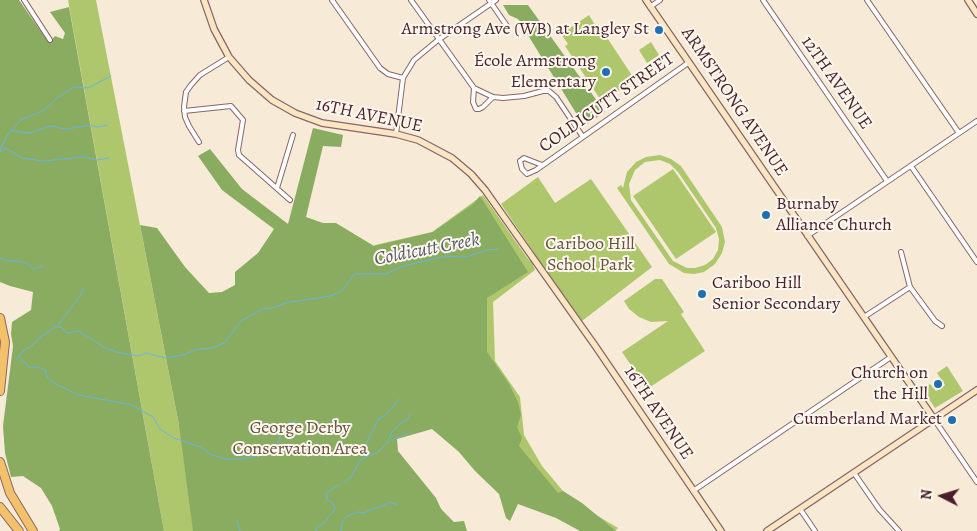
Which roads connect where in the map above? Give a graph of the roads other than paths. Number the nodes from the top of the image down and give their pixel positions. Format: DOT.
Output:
graph roads {
  1 [pos="24,0"];
  2 [pos="204,0"];
  3 [pos="332,0"];
  4 [pos="411,0"];
  5 [pos="646,0"];
  6 [pos="660,0"];
  7 [pos="763,0"];
  8 [pos="867,0"];
  9 [pos="968,0"];
  10 [pos="492,1"];
  11 [pos="650,7"];
  12 [pos="977,14"];
  13 [pos="507,26"];
  14 [pos="50,40"];
  15 [pos="438,40"];
  16 [pos="229,57"];
  17 [pos="688,63"];
  18 [pos="403,78"];
  19 [pos="474,88"];
  20 [pos="493,97"];
  21 [pos="184,111"];
  22 [pos="975,122"];
  23 [pos="977,128"];
  24 [pos="959,133"];
  25 [pos="396,134"];
  26 [pos="293,135"];
  27 [pos="582,137"];
  28 [pos="199,142"];
  29 [pos="542,165"];
  30 [pos="911,166"];
  31 [pos="887,181"];
  32 [pos="277,188"];
  33 [pos="290,200"];
  34 [pos="807,236"];
  35 [pos="900,252"];
  36 [pos="977,262"];
  37 [pos="910,287"];
  38 [pos="864,317"];
  39 [pos="0,318"];
  40 [pos="942,326"];
  41 [pos="891,357"];
  42 [pos="977,390"];
  43 [pos="0,391"];
  44 [pos="934,419"];
  45 [pos="0,462"];
  46 [pos="854,473"];
  47 [pos="977,482"];
  48 [pos="693,491"];
  49 [pos="0,507"];
  50 [pos="800,509"];
  51 [pos="19,531"];
  52 [pos="33,531"];
  53 [pos="721,531"];
  54 [pos="767,531"];
  55 [pos="816,531"];
  56 [pos="899,531"];
  1 -- 14 [label="street"];
  2 -- 16 [label="street, 16TH AVENUE"];
  3 -- 18 [label="street"];
  4 -- 15 [label="street"];
  5 -- 11 [label="street, ARMSTRONG AVENUE"];
  6 -- 11 [label="street"];
  7 -- 31 [label="street, 12TH AVENUE"];
  8 -- 24 [label="street"];
  9 -- 12 [label="street"];
  10 -- 13 [label="street"];
  10 -- 15 [label="street"];
  11 -- 17 [label="street, ARMSTRONG AVENUE"];
  15 -- 18 [label="street"];
  15 -- 19 [label="street"];
  16 -- 21 [label="street"];
  16 -- 25 [label="street, 16TH AVENUE"];
  17 -- 27 [label="street, COLDICUTT STREET"];
  17 -- 34 [label="street, ARMSTRONG AVENUE"];
  18 -- 25 [label="street"];
  19 -- 20 [label="street"];
  19 -- 20 [label="street"];
  20 -- 27 [label="street"];
  21 -- 28 [label="street"];
  21 -- 32 [label="street"];
  22 -- 23 [label="street"];
  22 -- 24 [label="street"];
  24 -- 30 [label="street"];
  25 -- 48 [label="street, 16TH AVENUE"];
  26 -- 32 [label="street"];
  27 -- 29 [label="street, COLDICUTT STREET"];
  29 -- 29 [label="street, COLDICUTT STREET"];
  30 -- 31 [label="street"];
  30 -- 36 [label="street"];
  31 -- 34 [label="street"];
  32 -- 33 [label="street"];
  34 -- 38 [label="street, ARMSTRONG AVENUE"];
  35 -- 37 [label="street"];
  37 -- 38 [label="street"];
  37 -- 40 [label="street"];
  38 -- 41 [label="street, ARMSTRONG AVENUE"];
  39 -- 43 [label="highway"];
  41 -- 44 [label="street, ARMSTRONG AVENUE"];
  41 -- 48 [label="street"];
  42 -- 44 [label="street"];
  44 -- 46 [label="street"];
  44 -- 47 [label="street"];
  45 -- 52 [label="highway"];
  46 -- 50 [label="street"];
  46 -- 56 [label="street"];
  48 -- 53 [label="street, 16TH AVENUE"];
  49 -- 51 [label="highway"];
  50 -- 54 [label="street"];
  50 -- 55 [label="street"];
}
